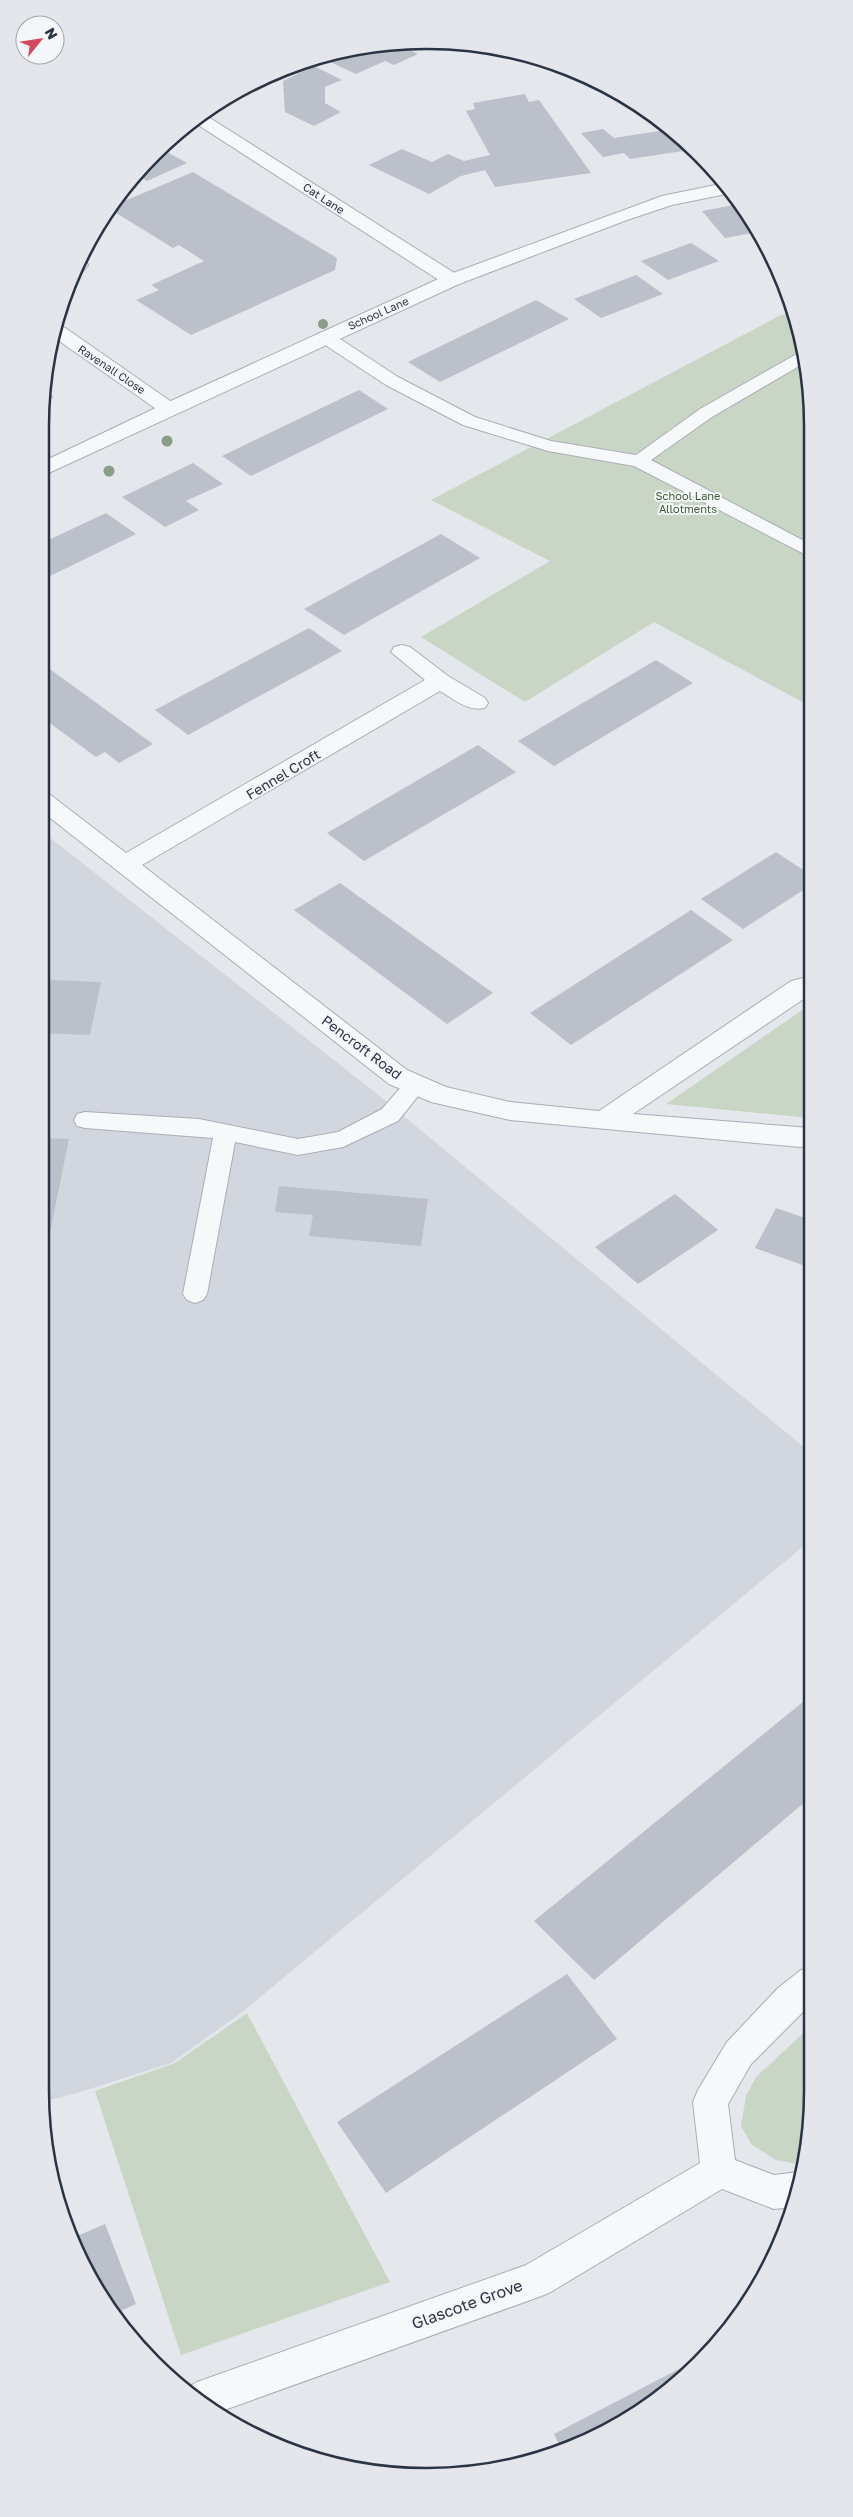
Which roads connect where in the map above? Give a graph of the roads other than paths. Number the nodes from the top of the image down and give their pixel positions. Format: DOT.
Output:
graph roads {
  1 [pos="205,121"];
  2 [pos="720,190"];
  3 [pos="452,280"];
  4 [pos="61,334"];
  5 [pos="324,337"];
  6 [pos="798,359"];
  7 [pos="169,409"];
  8 [pos="639,461"];
  9 [pos="49,467"];
  10 [pos="804,548"];
  11 [pos="402,652"];
  12 [pos="440,681"];
  13 [pos="477,702"];
  14 [pos="49,805"];
  15 [pos="124,864"];
  16 [pos="804,986"];
  17 [pos="416,1085"];
  18 [pos="85,1120"];
  19 [pos="604,1121"];
  20 [pos="225,1133"];
  21 [pos="804,1137"];
  22 [pos="195,1294"];
  23 [pos="804,1988"];
  24 [pos="719,2171"];
  25 [pos="790,2190"];
  26 [pos="207,2397"];
  1 -- 3 [label="street, Cat Lane"];
  2 -- 3 [label="street, School Lane"];
  3 -- 5 [label="street, School Lane"];
  4 -- 7 [label="street, Ravenall Close"];
  5 -- 7 [label="street, School Lane"];
  5 -- 8 [label="lane"];
  6 -- 8 [label="lane"];
  7 -- 9 [label="street, School Lane"];
  8 -- 10 [label="lane"];
  11 -- 12 [label="street"];
  12 -- 13 [label="street"];
  12 -- 15 [label="street, Fennel Croft"];
  14 -- 15 [label="street, Pencroft Road"];
  15 -- 17 [label="street, Pencroft Road"];
  16 -- 19 [label="street"];
  17 -- 19 [label="street, Pencroft Road"];
  17 -- 20 [label="lane"];
  18 -- 20 [label="lane"];
  19 -- 21 [label="street, Pencroft Road"];
  20 -- 22 [label="lane"];
  23 -- 24 [label="street"];
  24 -- 25 [label="street"];
  24 -- 26 [label="street, Glascote Grove"];
}
